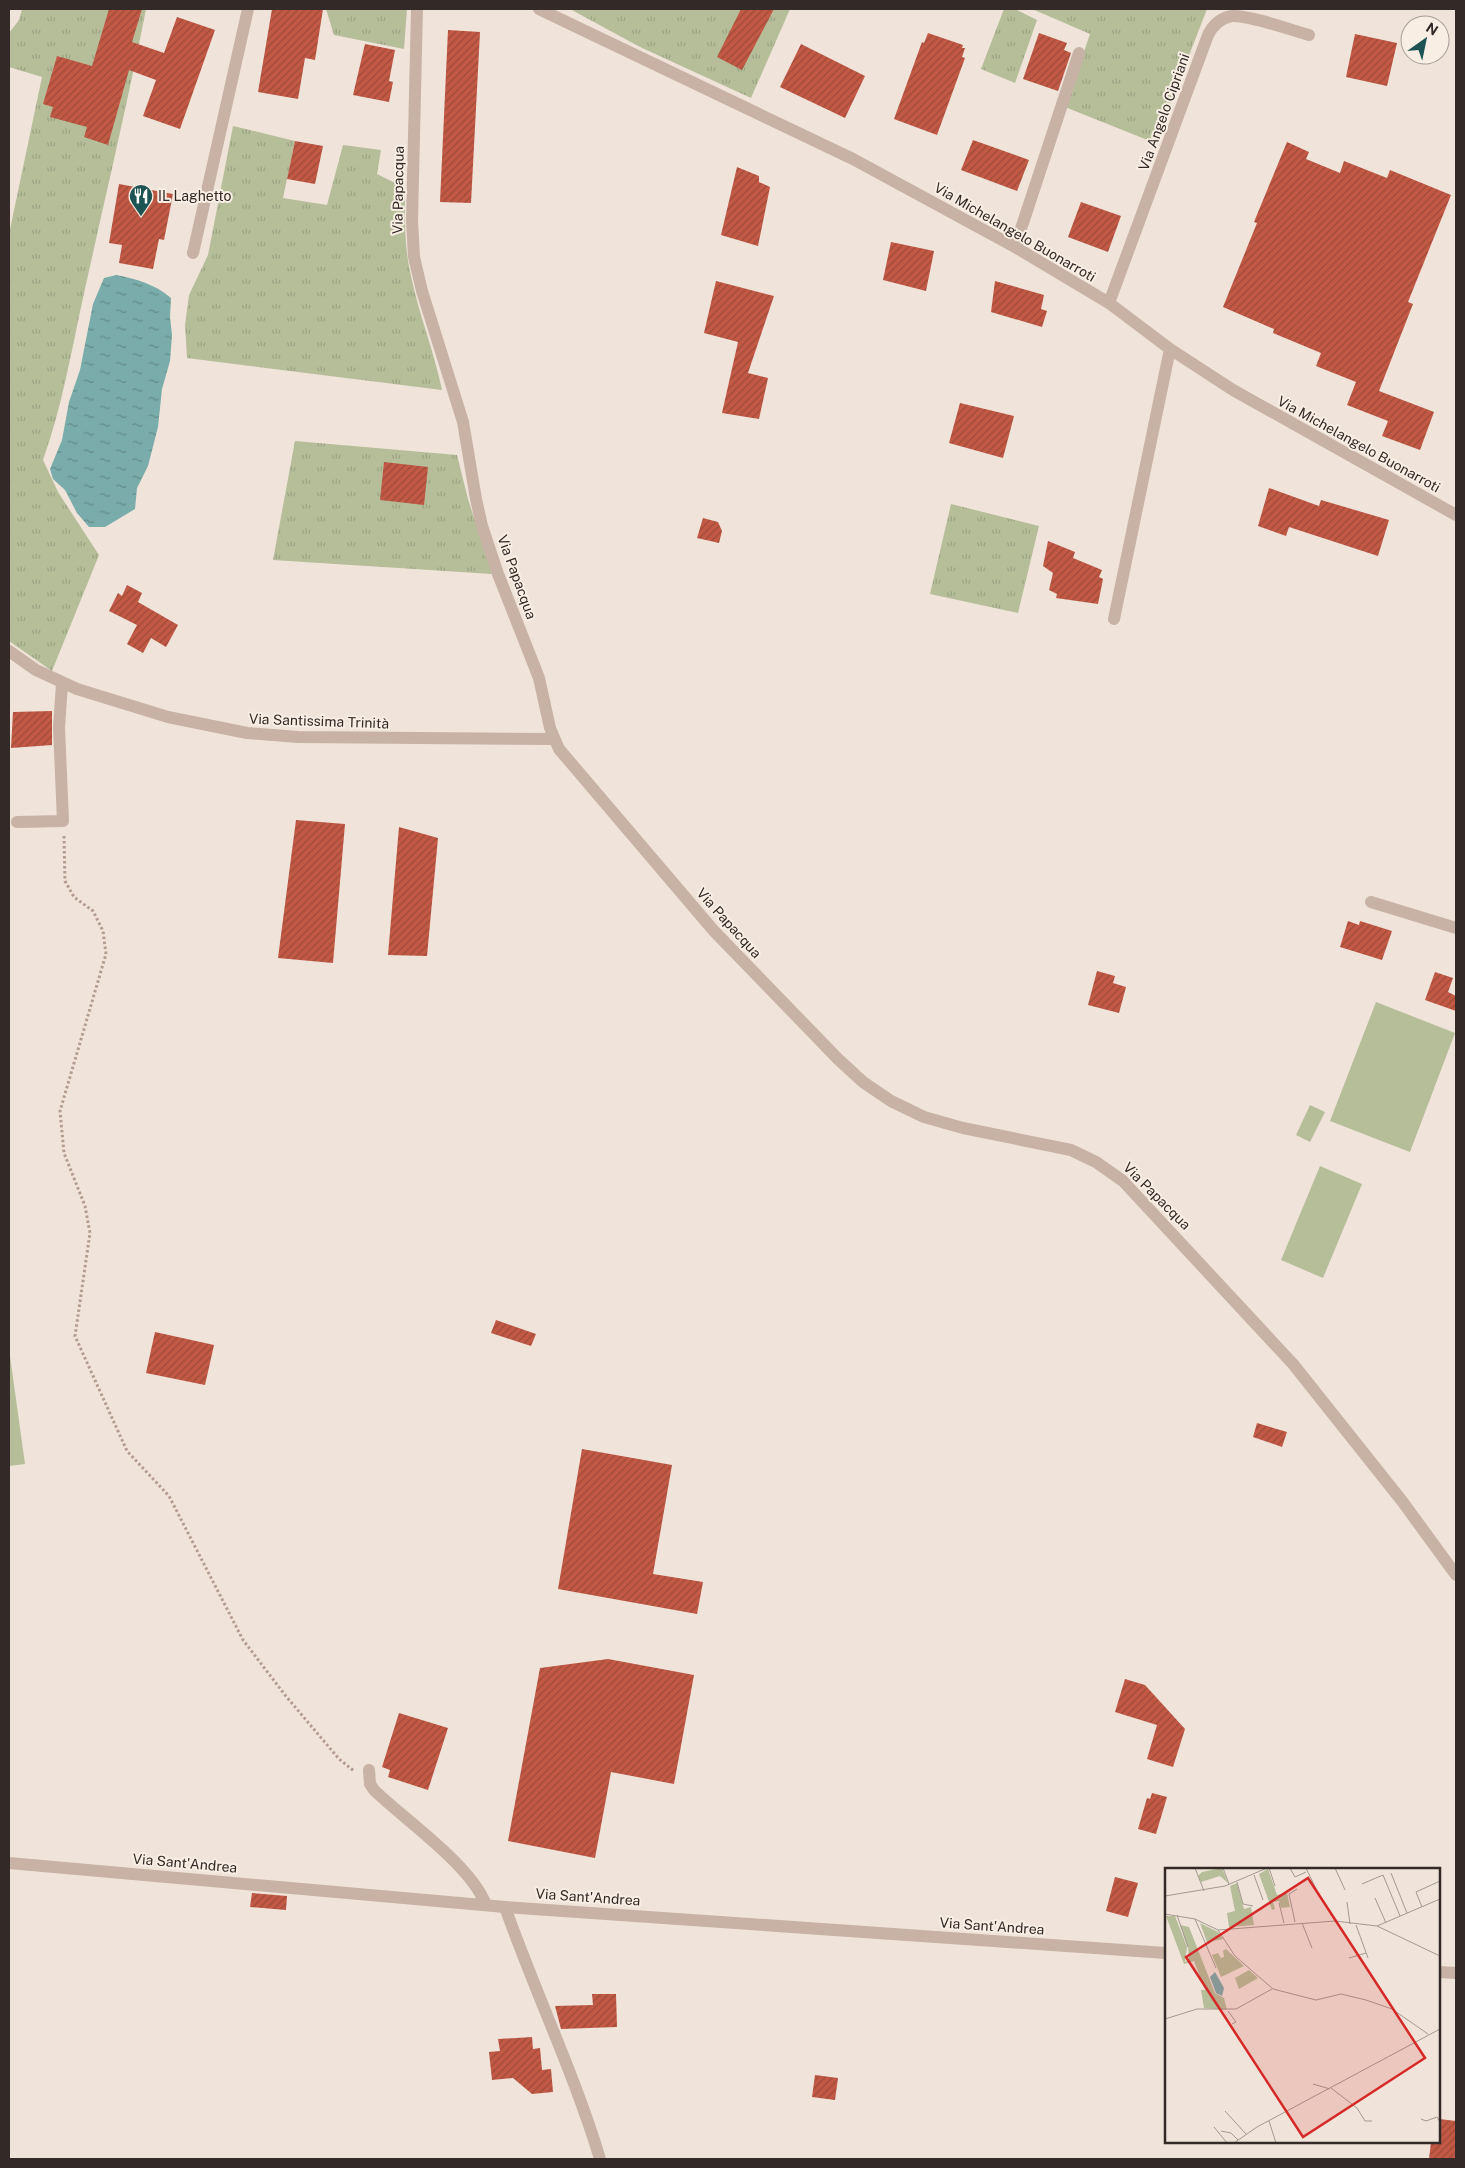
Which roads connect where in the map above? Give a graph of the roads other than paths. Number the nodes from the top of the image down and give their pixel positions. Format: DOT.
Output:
graph roads {
  1 [pos="248,9"];
  2 [pos="418,9"];
  3 [pos="539,9"];
  4 [pos="1309,35"];
  5 [pos="1080,53"];
  6 [pos="1015,247"];
  7 [pos="193,253"];
  8 [pos="1109,304"];
  9 [pos="1170,349"];
  10 [pos="1456,515"];
  11 [pos="1114,619"];
  12 [pos="9,651"];
  13 [pos="62,684"];
  14 [pos="554,739"];
  15 [pos="17,822"];
  16 [pos="1371,902"];
  17 [pos="1456,928"];
  18 [pos="1456,1575"];
  19 [pos="369,1770"];
  20 [pos="9,1863"];
  21 [pos="486,1905"];
  22 [pos="505,1907"];
  23 [pos="1165,1953"];
  24 [pos="1440,1972"];
  25 [pos="1456,1973"];
  26 [pos="600,2159"];
  1 -- 7 [label="street"];
  2 -- 14 [label="street, Via Papacqua"];
  3 -- 6 [label="street, Via Michelangelo Buonarroti"];
  4 -- 8 [label="street, Via Angelo Cipriani"];
  5 -- 6 [label="street"];
  6 -- 8 [label="street, Via Michelangelo Buonarroti"];
  8 -- 9 [label="street, Via Michelangelo Buonarroti"];
  9 -- 10 [label="street, Via Michelangelo Buonarroti"];
  9 -- 11 [label="street"];
  12 -- 13 [label="street, Via Santissima Trinità"];
  13 -- 14 [label="street, Via Santissima Trinità"];
  13 -- 15 [label="street"];
  14 -- 18 [label="street, Via Papacqua"];
  16 -- 17 [label="street"];
  19 -- 21 [label="street"];
  20 -- 21 [label="street, Via Sant'Andrea"];
  21 -- 22 [label="street, Via Sant'Andrea"];
  22 -- 23 [label="street, Via Sant'Andrea"];
  22 -- 26 [label="street"];
  24 -- 25 [label="street"];
}
